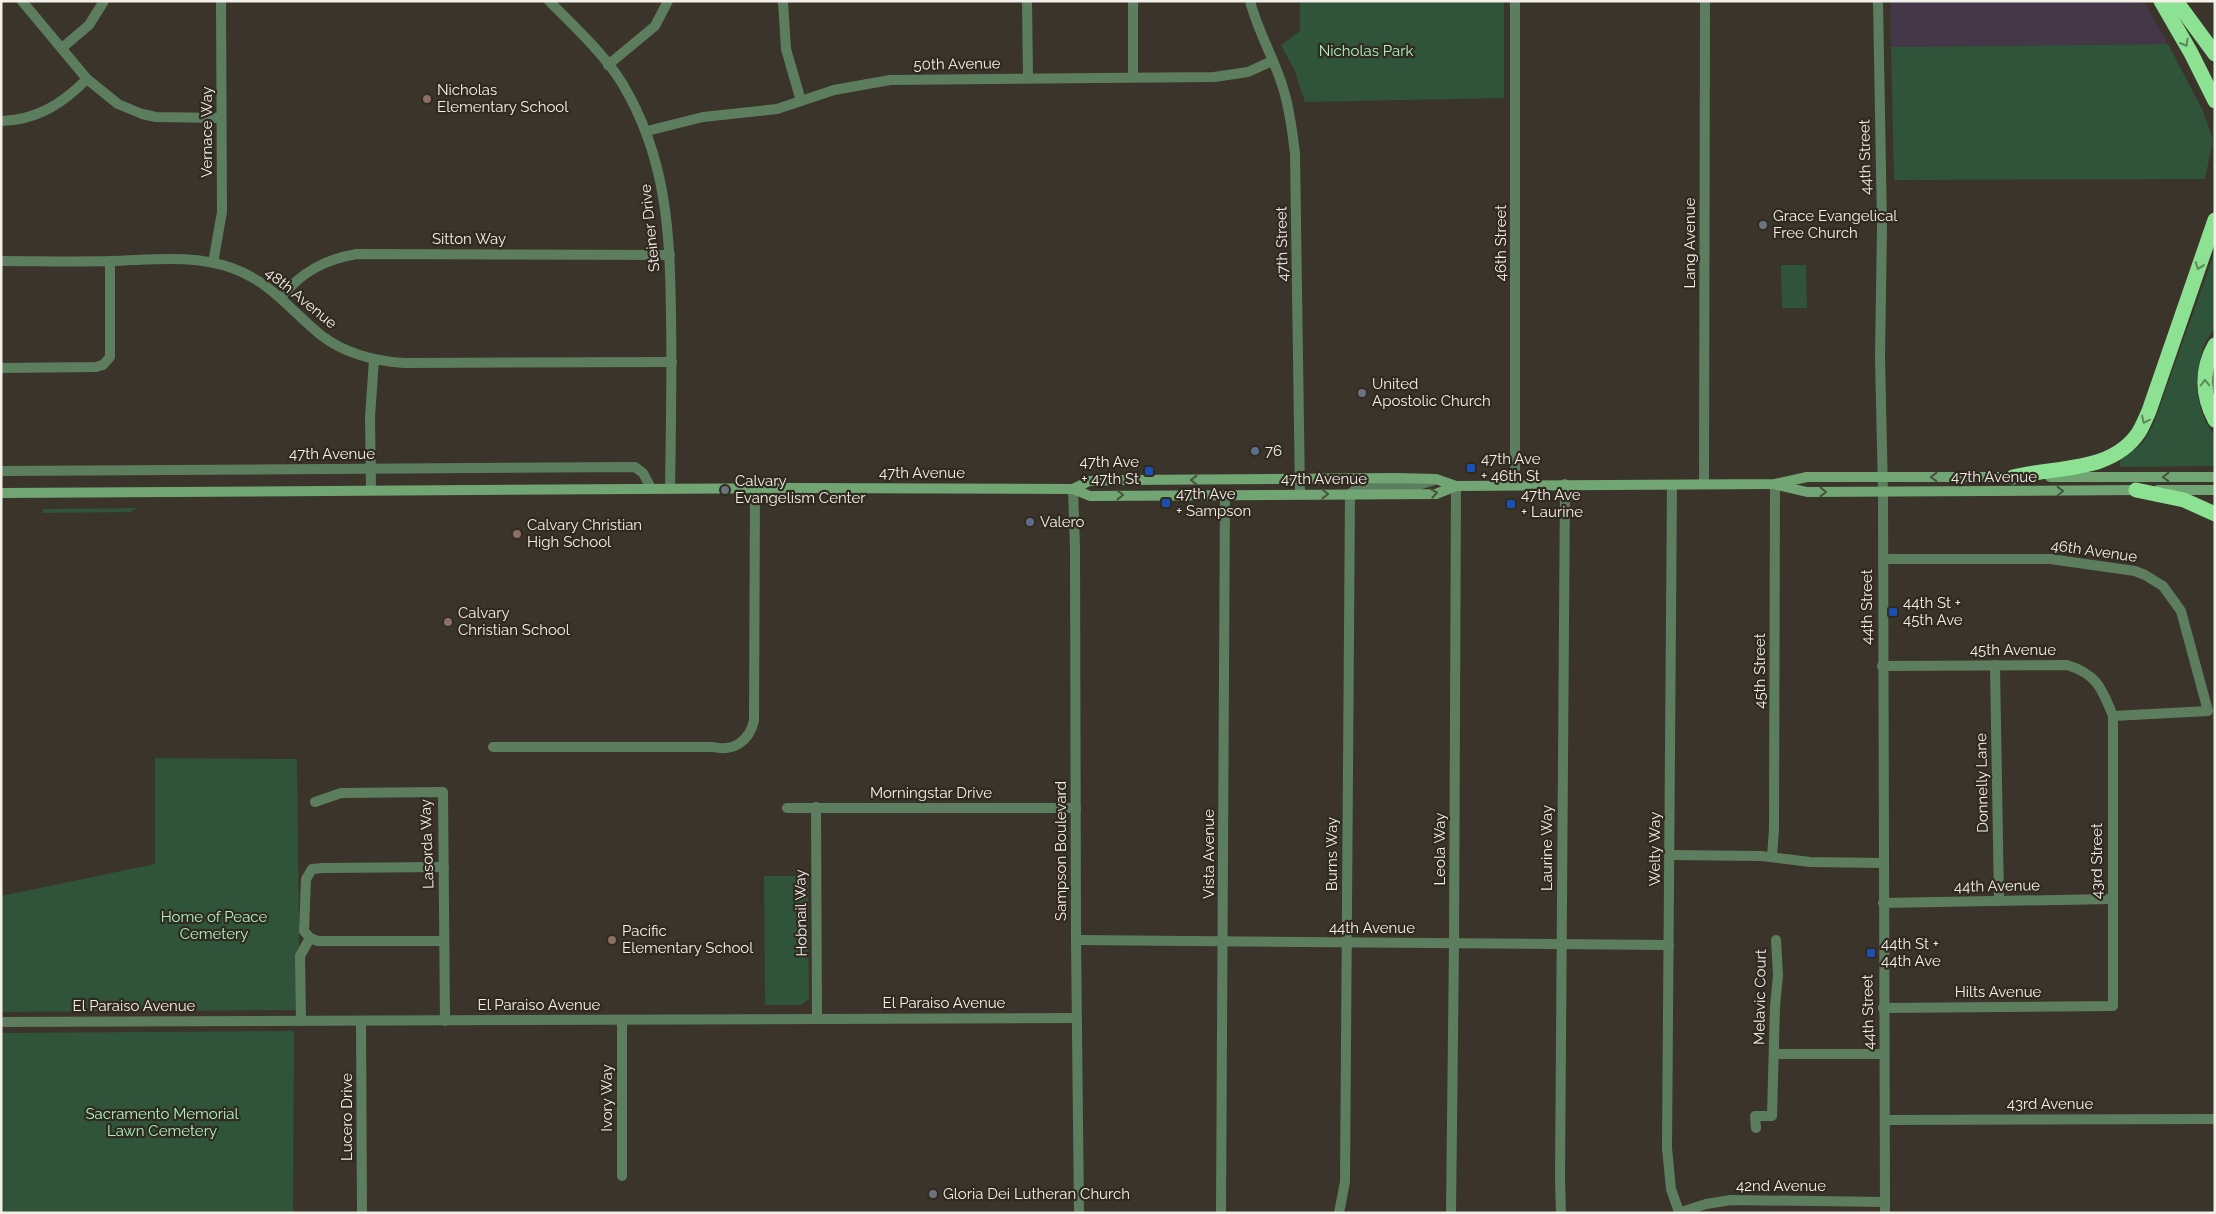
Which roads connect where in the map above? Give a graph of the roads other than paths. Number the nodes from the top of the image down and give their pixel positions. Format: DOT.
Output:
graph roads {
  1 [pos="22,1"];
  2 [pos="104,1"];
  3 [pos="221,1"];
  4 [pos="549,1"];
  5 [pos="668,1"];
  6 [pos="783,1"];
  7 [pos="1027,1"];
  8 [pos="1133,1"];
  9 [pos="1250,1"];
  10 [pos="1515,1"];
  11 [pos="1705,1"];
  12 [pos="1878,1"];
  13 [pos="2161,1"];
  14 [pos="2176,1"];
  15 [pos="62,48"];
  16 [pos="2215,54"];
  17 [pos="1272,61"];
  18 [pos="608,65"];
  19 [pos="1133,77"];
  20 [pos="1028,78"];
  21 [pos="87,80"];
  22 [pos="801,101"];
  23 [pos="2215,101"];
  24 [pos="221,118"];
  25 [pos="1,121"];
  26 [pos="646,131"];
  27 [pos="2215,220"];
  28 [pos="670,255"];
  29 [pos="110,261"];
  30 [pos="1,262"];
  31 [pos="213,263"];
  32 [pos="281,297"];
  33 [pos="2215,345"];
  34 [pos="374,360"];
  35 [pos="672,362"];
  36 [pos="1,368"];
  37 [pos="2215,420"];
  38 [pos="370,469"];
  39 [pos="1,470"];
  40 [pos="2013,476"];
  41 [pos="2215,477"];
  42 [pos="1883,478"];
  43 [pos="1300,479"];
  44 [pos="1436,479"];
  45 [pos="1565,484"];
  46 [pos="1704,484"];
  47 [pos="1775,484"];
  48 [pos="1515,485"];
  49 [pos="1672,485"];
  50 [pos="1456,486"];
  51 [pos="651,488"];
  52 [pos="670,488"];
  53 [pos="755,488"];
  54 [pos="1073,489"];
  55 [pos="370,490"];
  56 [pos="2136,490"];
  57 [pos="2215,490"];
  58 [pos="1,493"];
  59 [pos="1883,493"];
  60 [pos="1300,494"];
  61 [pos="1350,494"];
  62 [pos="1226,495"];
  63 [pos="2215,514"];
  64 [pos="1883,560"];
  65 [pos="1995,665"];
  66 [pos="1882,666"];
  67 [pos="2113,716"];
  68 [pos="493,747"];
  69 [pos="315,802"];
  70 [pos="787,808"];
  71 [pos="816,808"];
  72 [pos="1076,808"];
  73 [pos="1670,855"];
  74 [pos="1772,857"];
  75 [pos="1884,863"];
  76 [pos="444,867"];
  77 [pos="2112,899"];
  78 [pos="1999,901"];
  79 [pos="1883,903"];
  80 [pos="310,938"];
  81 [pos="1076,940"];
  82 [pos="1776,940"];
  83 [pos="444,941"];
  84 [pos="1223,942"];
  85 [pos="1347,943"];
  86 [pos="1454,944"];
  87 [pos="1561,944"];
  88 [pos="1669,945"];
  89 [pos="2114,1006"];
  90 [pos="1883,1008"];
  91 [pos="817,1018"];
  92 [pos="1076,1018"];
  93 [pos="622,1020"];
  94 [pos="301,1021"];
  95 [pos="361,1021"];
  96 [pos="445,1021"];
  97 [pos="1,1022"];
  98 [pos="1774,1054"];
  99 [pos="1884,1054"];
  100 [pos="2215,1119"];
  101 [pos="1885,1120"];
  102 [pos="1756,1128"];
  103 [pos="622,1176"];
  104 [pos="1885,1207"];
  105 [pos="1679,1212"];
  106 [pos="362,1213"];
  107 [pos="1079,1213"];
  108 [pos="1221,1213"];
  109 [pos="1339,1213"];
  110 [pos="1451,1213"];
  111 [pos="1561,1213"];
  1 -- 15 [label="street"];
  2 -- 15 [label="street"];
  3 -- 24 [label="street, Vernace Way"];
  4 -- 18 [label="street, Steiner Drive"];
  5 -- 18 [label="street"];
  6 -- 22 [label="street"];
  7 -- 20 [label="street"];
  8 -- 19 [label="street"];
  9 -- 17 [label="street, 47th Street"];
  10 -- 48 [label="street, 46th Street"];
  11 -- 46 [label="street, Lang Avenue"];
  12 -- 42 [label="street, 44th Street"];
  13 -- 23 [label="highway, one-way"];
  14 -- 16 [label="highway"];
  15 -- 21 [label="street"];
  17 -- 19 [label="street, 50th Avenue"];
  17 -- 43 [label="street, 47th Street"];
  18 -- 26 [label="street, Steiner Drive"];
  19 -- 20 [label="street, 50th Avenue"];
  20 -- 22 [label="street, 50th Avenue"];
  21 -- 24 [label="street"];
  21 -- 25 [label="street"];
  22 -- 26 [label="street, 50th Avenue"];
  24 -- 31 [label="street, Vernace Way"];
  26 -- 28 [label="street, Steiner Drive"];
  27 -- 40 [label="highway, one-way"];
  28 -- 32 [label="street, Sitton Way"];
  28 -- 35 [label="street, Steiner Drive"];
  29 -- 30 [label="street, 48th Avenue"];
  29 -- 31 [label="street, 48th Avenue"];
  29 -- 36 [label="street"];
  31 -- 32 [label="street, 48th Avenue"];
  32 -- 34 [label="street, 48th Avenue"];
  37 -- 33 [label="highway, one-way"];
  34 -- 35 [label="street, 48th Avenue"];
  34 -- 38 [label="street"];
  35 -- 52 [label="street, Steiner Drive"];
  38 -- 39 [label="street, 47th Avenue"];
  38 -- 51 [label="street, 47th Avenue"];
  38 -- 55 [label="street"];
  41 -- 40 [label="main road, 47th Avenue, one-way"];
  40 -- 42 [label="main road, 47th Avenue, one-way"];
  42 -- 47 [label="main road, 47th Avenue"];
  42 -- 59 [label="street, 44th Street"];
  43 -- 44 [label="main road, 47th Avenue"];
  43 -- 54 [label="main road, 47th Avenue, one-way"];
  43 -- 60 [label="street, 47th Street"];
  44 -- 50 [label="main road, 47th Avenue"];
  44 -- 61 [label="street"];
  45 -- 48 [label="main road, 47th Avenue"];
  45 -- 49 [label="main road, 47th Avenue"];
  45 -- 87 [label="street, Laurine Way"];
  46 -- 47 [label="main road, 47th Avenue"];
  46 -- 49 [label="main road, 47th Avenue"];
  47 -- 59 [label="main road, 47th Avenue, one-way"];
  47 -- 74 [label="street, 45th Street"];
  48 -- 50 [label="main road, 47th Avenue"];
  49 -- 73 [label="street, Welty Way"];
  61 -- 50 [label="main road, 47th Avenue, one-way"];
  50 -- 86 [label="street, Leola Way"];
  51 -- 52 [label="main road, 47th Avenue"];
  51 -- 55 [label="main road, 47th Avenue"];
  52 -- 53 [label="main road, 47th Avenue"];
  53 -- 54 [label="main road, 47th Avenue"];
  53 -- 68 [label="street"];
  54 -- 62 [label="main road, 47th Avenue, one-way"];
  54 -- 72 [label="street, Sampson Boulevard"];
  55 -- 58 [label="main road, 47th Avenue"];
  56 -- 57 [label="main road, 47th Avenue"];
  59 -- 56 [label="main road, 47th Avenue, one-way"];
  56 -- 63 [label="highway"];
  59 -- 64 [label="street, 44th Street"];
  60 -- 61 [label="main road, 47th Avenue, one-way"];
  60 -- 62 [label="main road, 47th Avenue"];
  61 -- 85 [label="street, Burns Way"];
  62 -- 84 [label="street, Vista Avenue"];
  64 -- 66 [label="street, 44th Street"];
  64 -- 67 [label="street, 46th Avenue"];
  65 -- 66 [label="street, 45th Avenue"];
  65 -- 67 [label="street, 45th Avenue"];
  65 -- 78 [label="street, Donnelly Lane"];
  66 -- 75 [label="street, 44th Street"];
  67 -- 77 [label="street, 43rd Street"];
  69 -- 76 [label="street, Lasorda Way"];
  70 -- 71 [label="street, Morningstar Drive"];
  71 -- 72 [label="street, Morningstar Drive"];
  71 -- 91 [label="street, Hobnail Way"];
  72 -- 81 [label="street, Sampson Boulevard"];
  73 -- 74 [label="street"];
  73 -- 88 [label="street, Welty Way"];
  74 -- 75 [label="street"];
  75 -- 79 [label="street, 44th Street"];
  76 -- 80 [label="street"];
  76 -- 83 [label="street, Lasorda Way"];
  77 -- 78 [label="street, 44th Avenue"];
  77 -- 89 [label="street, 43rd Street"];
  78 -- 79 [label="street, 44th Avenue"];
  79 -- 90 [label="street, 44th Street"];
  80 -- 83 [label="street"];
  80 -- 94 [label="street"];
  81 -- 84 [label="street, 44th Avenue"];
  81 -- 92 [label="street, Sampson Boulevard"];
  82 -- 98 [label="street, Melavic Court"];
  83 -- 96 [label="street, Lasorda Way"];
  84 -- 85 [label="street, 44th Avenue"];
  84 -- 108 [label="street, Vista Avenue"];
  85 -- 86 [label="street, 44th Avenue"];
  85 -- 109 [label="street, Burns Way"];
  86 -- 87 [label="street, 44th Avenue"];
  86 -- 110 [label="street, Leola Way"];
  87 -- 88 [label="street, 44th Avenue"];
  87 -- 111 [label="street, Laurine Way"];
  88 -- 105 [label="street, Welty Way"];
  89 -- 90 [label="street, Hilts Avenue"];
  90 -- 99 [label="street, 44th Street"];
  91 -- 92 [label="street, El Paraiso Avenue"];
  91 -- 93 [label="street, El Paraiso Avenue"];
  92 -- 107 [label="street, Sampson Boulevard"];
  93 -- 96 [label="street, El Paraiso Avenue"];
  93 -- 103 [label="street, Ivory Way"];
  94 -- 95 [label="street, El Paraiso Avenue"];
  94 -- 97 [label="street, El Paraiso Avenue"];
  95 -- 96 [label="street, El Paraiso Avenue"];
  95 -- 106 [label="street, Lucero Drive"];
  98 -- 99 [label="street"];
  98 -- 102 [label="street, Melavic Court"];
  99 -- 101 [label="street, 44th Street"];
  100 -- 101 [label="street, 43rd Avenue"];
  101 -- 104 [label="street, 44th Street"];
  104 -- 105 [label="street, 42nd Avenue"];
}
